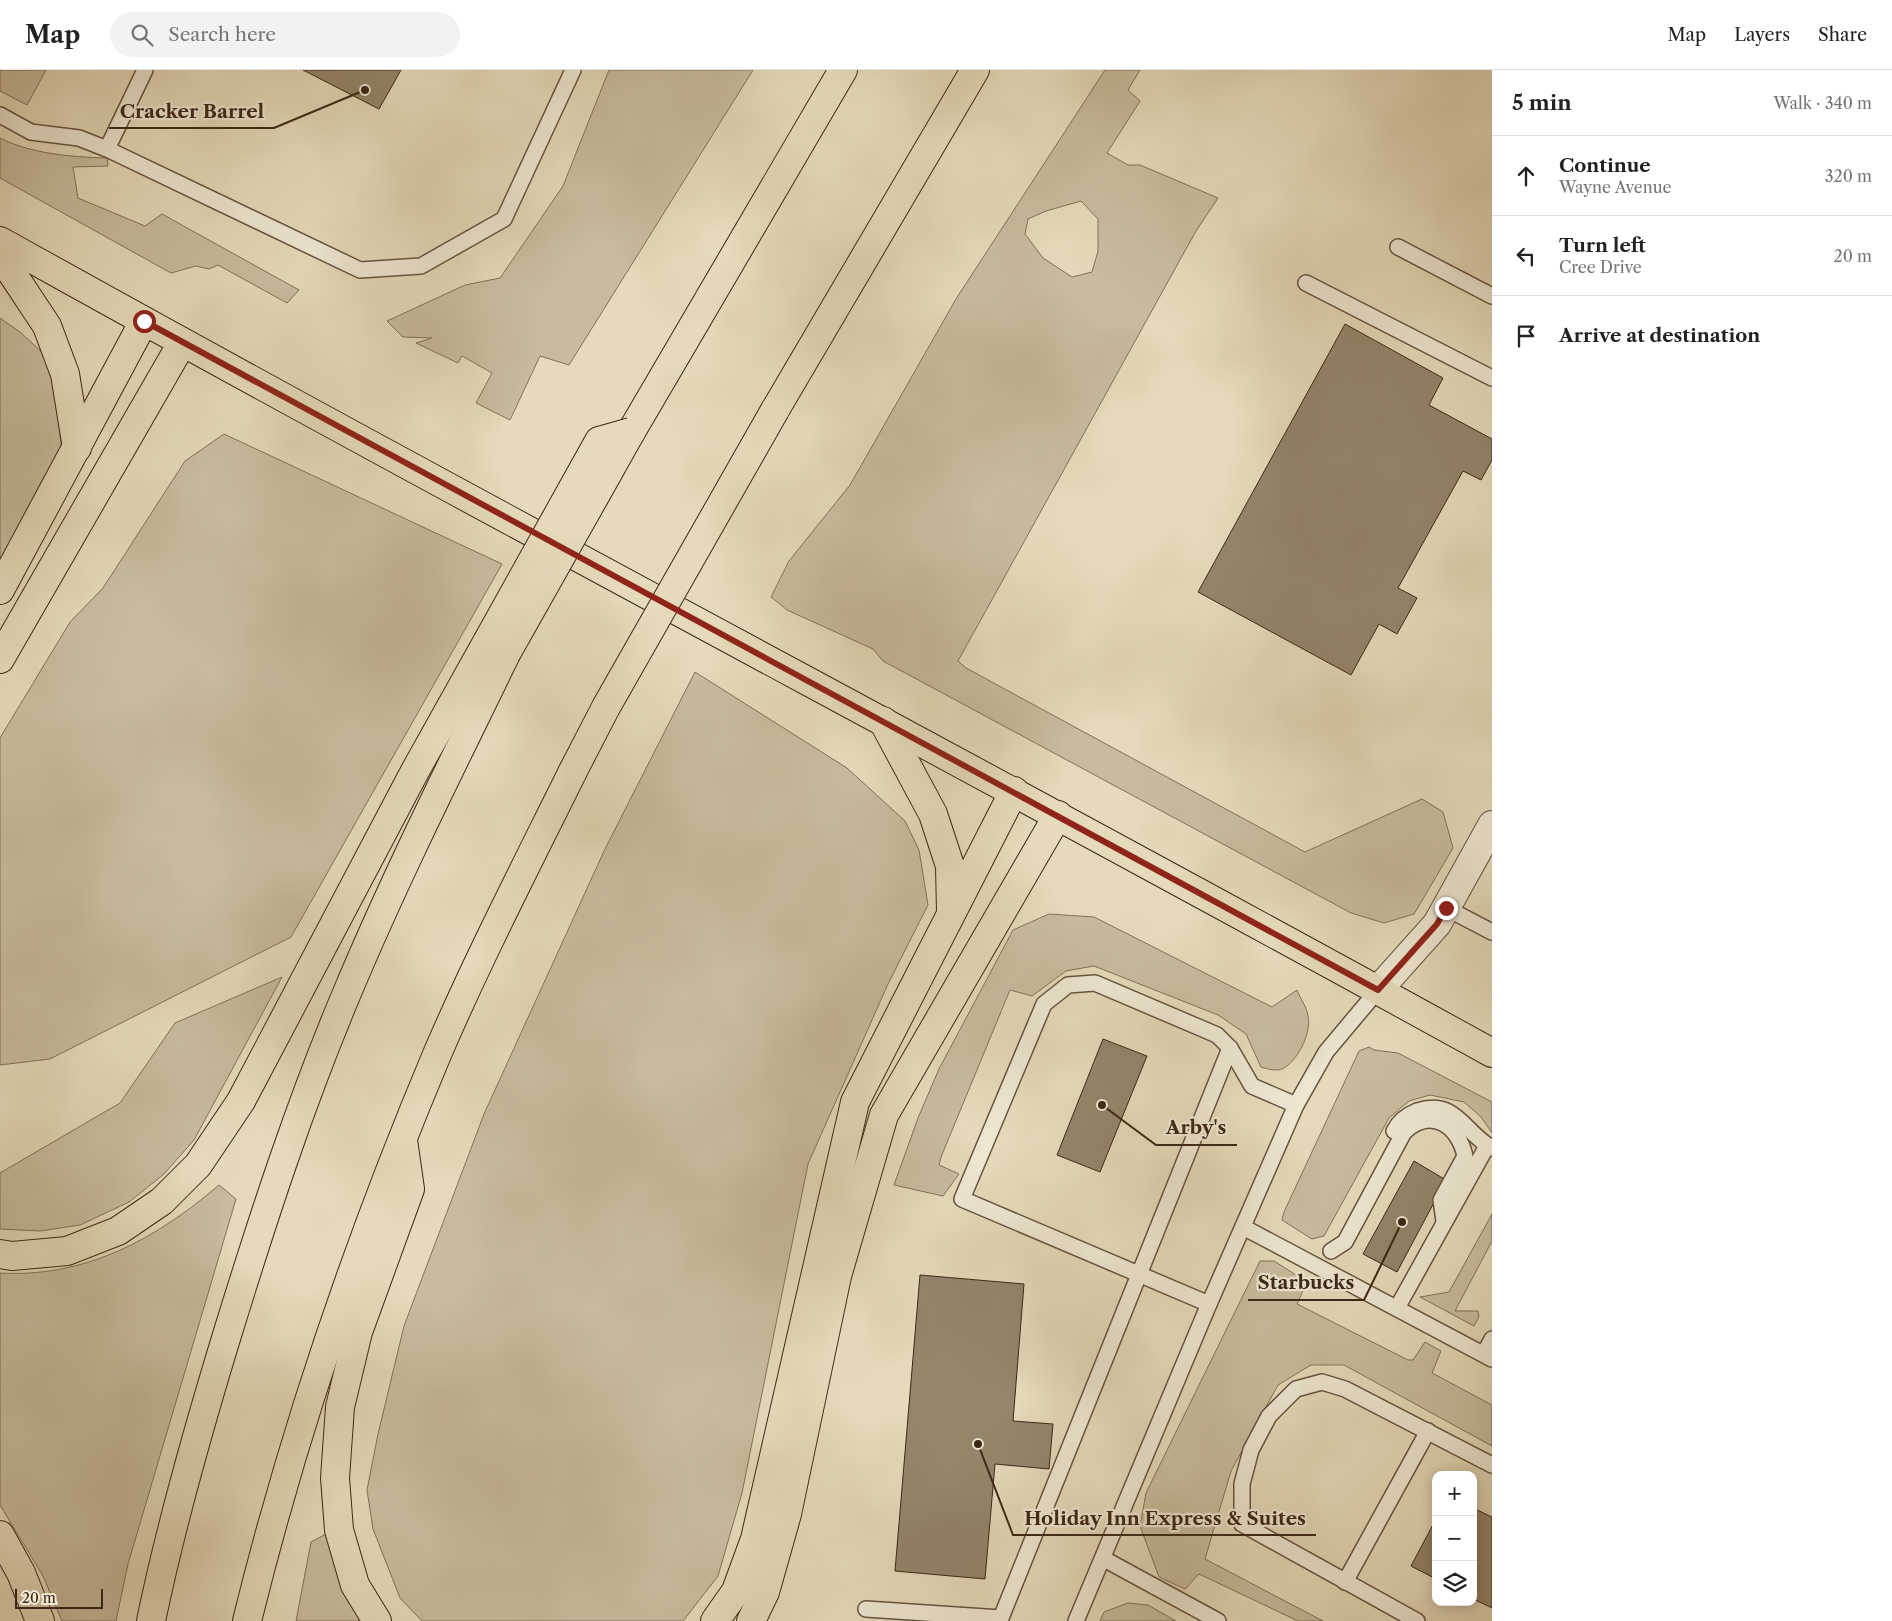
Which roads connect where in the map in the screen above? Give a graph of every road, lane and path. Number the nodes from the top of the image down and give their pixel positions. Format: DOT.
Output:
graph roads {
  1 [pos="145,70"];
  2 [pos="573,70"];
  3 [pos="843,70"];
  4 [pos="975,70"];
  5 [pos="0,115"];
  6 [pos="107,149"];
  7 [pos="0,241"];
  8 [pos="1398,247"];
  9 [pos="0,255"];
  10 [pos="1306,283"];
  11 [pos="1492,296"];
  12 [pos="144,321"];
  13 [pos="182,343"];
  14 [pos="1492,378"];
  15 [pos="77,448"];
  16 [pos="0,590"];
  17 [pos="496,648"];
  18 [pos="0,659"];
  19 [pos="883,721"];
  20 [pos="1014,791"];
  21 [pos="1058,815"];
  22 [pos="1492,825"];
  23 [pos="1446,908"];
  24 [pos="951,915"];
  25 [pos="1492,932"];
  26 [pos="1378,990"];
  27 [pos="1230,1048"];
  28 [pos="1492,1052"];
  29 [pos="1296,1106"];
  30 [pos="403,1138"];
  31 [pos="1489,1147"];
  32 [pos="1444,1221"];
  33 [pos="1243,1227"];
  34 [pos="1331,1251"];
  35 [pos="0,1254"];
  36 [pos="1322,1269"];
  37 [pos="1140,1275"];
  38 [pos="1208,1304"];
  39 [pos="1397,1308"];
  40 [pos="1492,1339"];
  41 [pos="1488,1357"];
  42 [pos="1428,1431"];
  43 [pos="1492,1465"];
  44 [pos="0,1535"];
  45 [pos="1104,1558"];
  46 [pos="1345,1582"];
  47 [pos="866,1609"];
  48 [pos="40,1621"];
  49 [pos="151,1621"];
  50 [pos="247,1621"];
  51 [pos="376,1621"];
  52 [pos="715,1621"];
  53 [pos="751,1621"];
  54 [pos="1076,1621"];
  55 [pos="1218,1621"];
  56 [pos="1417,1621"];
  1 -- 6 [label="lane"];
  2 -- 6 [label="lane"];
  3 -- 17 [label="main road, bridge"];
  4 -- 30 [label="main road, bridge"];
  5 -- 6 [label="lane"];
  7 -- 12 [label="main road"];
  8 -- 11 [label="lane"];
  9 -- 15 [label="main road"];
  10 -- 14 [label="lane"];
  12 -- 13 [label="main road"];
  12 -- 15 [label="main road"];
  13 -- 18 [label="main road"];
  13 -- 19 [label="main road"];
  15 -- 16 [label="main road"];
  17 -- 35 [label="main road"];
  17 -- 49 [label="main road"];
  19 -- 20 [label="main road"];
  19 -- 24 [label="main road"];
  20 -- 21 [label="main road"];
  20 -- 24 [label="main road"];
  21 -- 26 [label="main road"];
  21 -- 53 [label="main road"];
  22 -- 23 [label="street"];
  23 -- 25 [label="lane"];
  23 -- 26 [label="street"];
  24 -- 52 [label="main road"];
  26 -- 28 [label="main road"];
  26 -- 29 [label="lane"];
  27 -- 29 [label="lane"];
  27 -- 37 [label="lane"];
  27 -- 37 [label="lane"];
  29 -- 33 [label="lane"];
  30 -- 50 [label="main road"];
  30 -- 51 [label="main road"];
  31 -- 32 [label="lane"];
  31 -- 34 [label="lane"];
  32 -- 34 [label="lane"];
  32 -- 39 [label="lane"];
  33 -- 36 [label="lane"];
  33 -- 38 [label="lane"];
  34 -- 36 [label="lane"];
  36 -- 39 [label="lane"];
  37 -- 38 [label="lane"];
  37 -- 47 [label="lane"];
  38 -- 45 [label="lane"];
  39 -- 41 [label="lane"];
  40 -- 41 [label="lane"];
  42 -- 43 [label="lane"];
  42 -- 46 [label="lane"];
  42 -- 46 [label="lane"];
  44 -- 48 [label="main road"];
  45 -- 54 [label="lane"];
  45 -- 55 [label="lane"];
  46 -- 56 [label="lane"];
}
